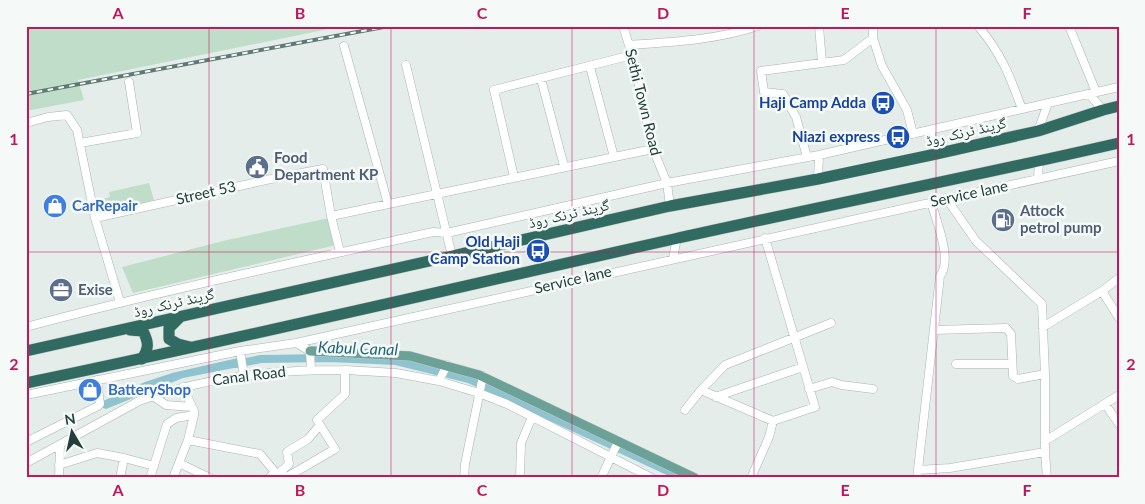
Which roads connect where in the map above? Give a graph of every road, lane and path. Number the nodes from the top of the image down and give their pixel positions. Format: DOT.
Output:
graph roads {
  1 [pos="623,26"];
  2 [pos="819,26"];
  3 [pos="873,26"];
  4 [pos="978,26"];
  5 [pos="1070,26"];
  6 [pos="754,27"];
  7 [pos="873,38"];
  8 [pos="629,45"];
  9 [pos="344,46"];
  10 [pos="632,55"];
  11 [pos="822,63"];
  12 [pos="406,65"];
  13 [pos="590,67"];
  14 [pos="541,79"];
  15 [pos="129,82"];
  16 [pos="1119,87"];
  17 [pos="1093,93"];
  18 [pos="1048,104"];
  19 [pos="1119,106"];
  20 [pos="1022,109"];
  21 [pos="1103,110"];
  22 [pos="26,123"];
  23 [pos="930,130"];
  24 [pos="1038,131"];
  25 [pos="913,134"];
  26 [pos="1119,142"];
  27 [pos="80,143"];
  28 [pos="653,149"];
  29 [pos="936,154"];
  30 [pos="819,155"];
  31 [pos="614,157"];
  32 [pos="807,157"];
  33 [pos="1040,161"];
  34 [pos="1119,161"];
  35 [pos="564,166"];
  36 [pos="514,177"];
  37 [pos="818,179"];
  38 [pos="1038,179"];
  39 [pos="667,183"];
  40 [pos="438,193"];
  41 [pos="946,198"];
  42 [pos="931,202"];
  43 [pos="388,204"];
  44 [pos="670,206"];
  45 [pos="331,216"];
  46 [pos="95,218"];
  47 [pos="448,234"];
  48 [pos="677,238"];
  49 [pos="765,238"];
  50 [pos="340,252"];
  51 [pos="452,256"];
  52 [pos="673,258"];
  53 [pos="1119,278"];
  54 [pos="1102,291"];
  55 [pos="120,302"];
  56 [pos="181,316"];
  57 [pos="1119,318"];
  58 [pos="831,324"];
  59 [pos="1043,327"];
  60 [pos="26,328"];
  61 [pos="125,330"];
  62 [pos="934,330"];
  63 [pos="794,339"];
  64 [pos="296,342"];
  65 [pos="194,348"];
  66 [pos="26,351"];
  67 [pos="240,353"];
  68 [pos="310,353"];
  69 [pos="142,359"];
  70 [pos="956,364"];
  71 [pos="1012,364"];
  72 [pos="447,367"];
  73 [pos="803,367"];
  74 [pos="311,368"];
  75 [pos="344,370"];
  76 [pos="243,373"];
  77 [pos="1045,374"];
  78 [pos="482,378"];
  79 [pos="97,380"];
  80 [pos="439,380"];
  81 [pos="26,383"];
  82 [pos="183,387"];
  83 [pos="809,389"];
  84 [pos="873,389"];
  85 [pos="701,390"];
  86 [pos="479,392"];
  87 [pos="26,394"];
  88 [pos="1119,395"];
  89 [pos="153,396"];
  90 [pos="715,397"];
  91 [pos="100,404"];
  92 [pos="1104,404"];
  93 [pos="192,406"];
  94 [pos="685,410"];
  95 [pos="194,415"];
  96 [pos="532,417"];
  97 [pos="103,418"];
  98 [pos="773,421"];
  99 [pos="1119,424"];
  100 [pos="320,426"];
  101 [pos="188,440"];
  102 [pos="1045,441"];
  103 [pos="26,442"];
  104 [pos="618,442"];
  105 [pos="60,446"];
  106 [pos="1045,452"];
  107 [pos="611,456"];
  108 [pos="124,458"];
  109 [pos="26,463"];
  110 [pos="179,463"];
  111 [pos="59,465"];
  112 [pos="154,466"];
  113 [pos="917,474"];
  114 [pos="274,475"];
  115 [pos="59,478"];
  116 [pos="120,478"];
  117 [pos="150,478"];
  118 [pos="173,478"];
  119 [pos="210,478"];
  120 [pos="464,478"];
  121 [pos="520,478"];
  122 [pos="601,478"];
  123 [pos="652,478"];
  124 [pos="695,478"];
  125 [pos="751,478"];
  126 [pos="1047,478"];
  1 -- 8 [label="street, Sethi Town Road"];
  2 -- 11 [label="street"];
  3 -- 7 [label="street"];
  4 -- 20 [label="street"];
  5 -- 17 [label="street"];
  6 -- 8 [label="street"];
  7 -- 11 [label="street"];
  7 -- 25 [label="street"];
  8 -- 10 [label="street, Sethi Town Road"];
  9 -- 43 [label="street"];
  10 -- 13 [label="street"];
  10 -- 28 [label="street, Sethi Town Road"];
  11 -- 32 [label="street"];
  12 -- 40 [label="street"];
  13 -- 14 [label="street"];
  13 -- 31 [label="street"];
  14 -- 35 [label="street"];
  14 -- 36 [label="street"];
  15 -- 27 [label="street"];
  16 -- 17 [label="street"];
  17 -- 18 [label="street"];
  17 -- 21 [label="street"];
  18 -- 20 [label="street"];
  18 -- 24 [label="street"];
  19 -- 21 [label="highway, گرینڈ ٹرنک روڈ"];
  20 -- 23 [label="street"];
  21 -- 24 [label="highway, گرینڈ ٹرنک روڈ"];
  22 -- 27 [label="street"];
  23 -- 25 [label="street"];
  23 -- 29 [label="street"];
  24 -- 29 [label="highway, گرینڈ ٹرنک روڈ"];
  25 -- 30 [label="street"];
  26 -- 33 [label="highway"];
  27 -- 46 [label="street"];
  28 -- 31 [label="street"];
  28 -- 39 [label="street, Sethi Town Road"];
  29 -- 37 [label="highway, گرینڈ ٹرنک روڈ"];
  30 -- 32 [label="street"];
  30 -- 37 [label="street"];
  31 -- 35 [label="street"];
  32 -- 39 [label="street"];
  33 -- 38 [label="street"];
  33 -- 48 [label="highway"];
  34 -- 38 [label="street, Service lane"];
  35 -- 36 [label="street"];
  36 -- 40 [label="street"];
  37 -- 44 [label="highway, گرینڈ ٹرنک روڈ"];
  38 -- 41 [label="street, Service lane"];
  39 -- 44 [label="street, Sethi Town Road"];
  39 -- 47 [label="street"];
  40 -- 43 [label="street"];
  40 -- 47 [label="street"];
  41 -- 42 [label="street, Service lane"];
  41 -- 59 [label="street"];
  42 -- 49 [label="street, Service lane"];
  42 -- 62 [label="street"];
  43 -- 45 [label="street"];
  44 -- 51 [label="highway, گرینڈ ٹرنک روڈ"];
  45 -- 46 [label="street, Street 53"];
  45 -- 50 [label="street, Street 53"];
  46 -- 55 [label="street"];
  47 -- 50 [label="street"];
  47 -- 51 [label="street"];
  48 -- 52 [label="street"];
  48 -- 65 [label="highway"];
  49 -- 52 [label="street, Service lane"];
  49 -- 63 [label="street"];
  50 -- 55 [label="street"];
  51 -- 56 [label="highway, گرینڈ ٹرنک روڈ"];
  52 -- 64 [label="street, Service lane"];
  53 -- 54 [label="street"];
  54 -- 57 [label="street"];
  54 -- 59 [label="street"];
  55 -- 60 [label="street"];
  56 -- 61 [label="highway, گرینڈ ٹرنک روڈ"];
  56 -- 65 [label="highway"];
  58 -- 63 [label="street"];
  59 -- 77 [label="street"];
  61 -- 66 [label="highway, گرینڈ ٹرنک روڈ"];
  61 -- 69 [label="highway"];
  62 -- 71 [label="street"];
  62 -- 113 [label="street"];
  63 -- 73 [label="street"];
  63 -- 85 [label="street"];
  64 -- 67 [label="street, Service lane"];
  64 -- 68 [label="street"];
  65 -- 69 [label="highway"];
  67 -- 76 [label="street"];
  67 -- 79 [label="street, Service lane"];
  68 -- 72 [label="main road"];
  68 -- 74 [label="street"];
  69 -- 81 [label="highway"];
  70 -- 71 [label="street"];
  71 -- 77 [label="street"];
  72 -- 78 [label="main road"];
  72 -- 80 [label="street"];
  73 -- 83 [label="street"];
  73 -- 90 [label="street"];
  74 -- 75 [label="street, Canal Road"];
  74 -- 76 [label="street, Canal Road"];
  75 -- 80 [label="street, Canal Road"];
  75 -- 100 [label="street"];
  76 -- 82 [label="street, Canal Road"];
  77 -- 102 [label="street"];
  78 -- 86 [label="street"];
  78 -- 104 [label="main road"];
  79 -- 87 [label="street, Service lane"];
  79 -- 91 [label="street"];
  80 -- 86 [label="street, Canal Road"];
  82 -- 89 [label="street, Canal Road"];
  82 -- 93 [label="street"];
  83 -- 84 [label="street"];
  83 -- 98 [label="street"];
  85 -- 90 [label="street"];
  85 -- 94 [label="street"];
  86 -- 96 [label="street, Canal Road"];
  86 -- 120 [label="street"];
  88 -- 92 [label="street"];
  89 -- 93 [label="street"];
  89 -- 97 [label="street, Canal Road"];
  90 -- 98 [label="street"];
  91 -- 97 [label="street"];
  91 -- 103 [label="street"];
  92 -- 99 [label="street"];
  92 -- 102 [label="street"];
  93 -- 95 [label="street"];
  95 -- 101 [label="street"];
  95 -- 112 [label="street"];
  96 -- 107 [label="street, Canal Road"];
  96 -- 121 [label="street"];
  97 -- 105 [label="street, Canal Road"];
  98 -- 125 [label="street"];
  100 -- 114 [label="street"];
  100 -- 114 [label="street"];
  101 -- 110 [label="street"];
  101 -- 114 [label="street"];
  102 -- 106 [label="street"];
  104 -- 107 [label="street"];
  104 -- 124 [label="main road"];
  105 -- 109 [label="street, Canal Road"];
  105 -- 111 [label="street"];
  106 -- 113 [label="street"];
  106 -- 126 [label="street"];
  107 -- 122 [label="street"];
  107 -- 123 [label="street, Canal Road"];
  108 -- 111 [label="street"];
  108 -- 112 [label="street"];
  108 -- 116 [label="street"];
  110 -- 118 [label="street"];
  110 -- 119 [label="street"];
  111 -- 115 [label="street"];
  112 -- 117 [label="street"];
}
